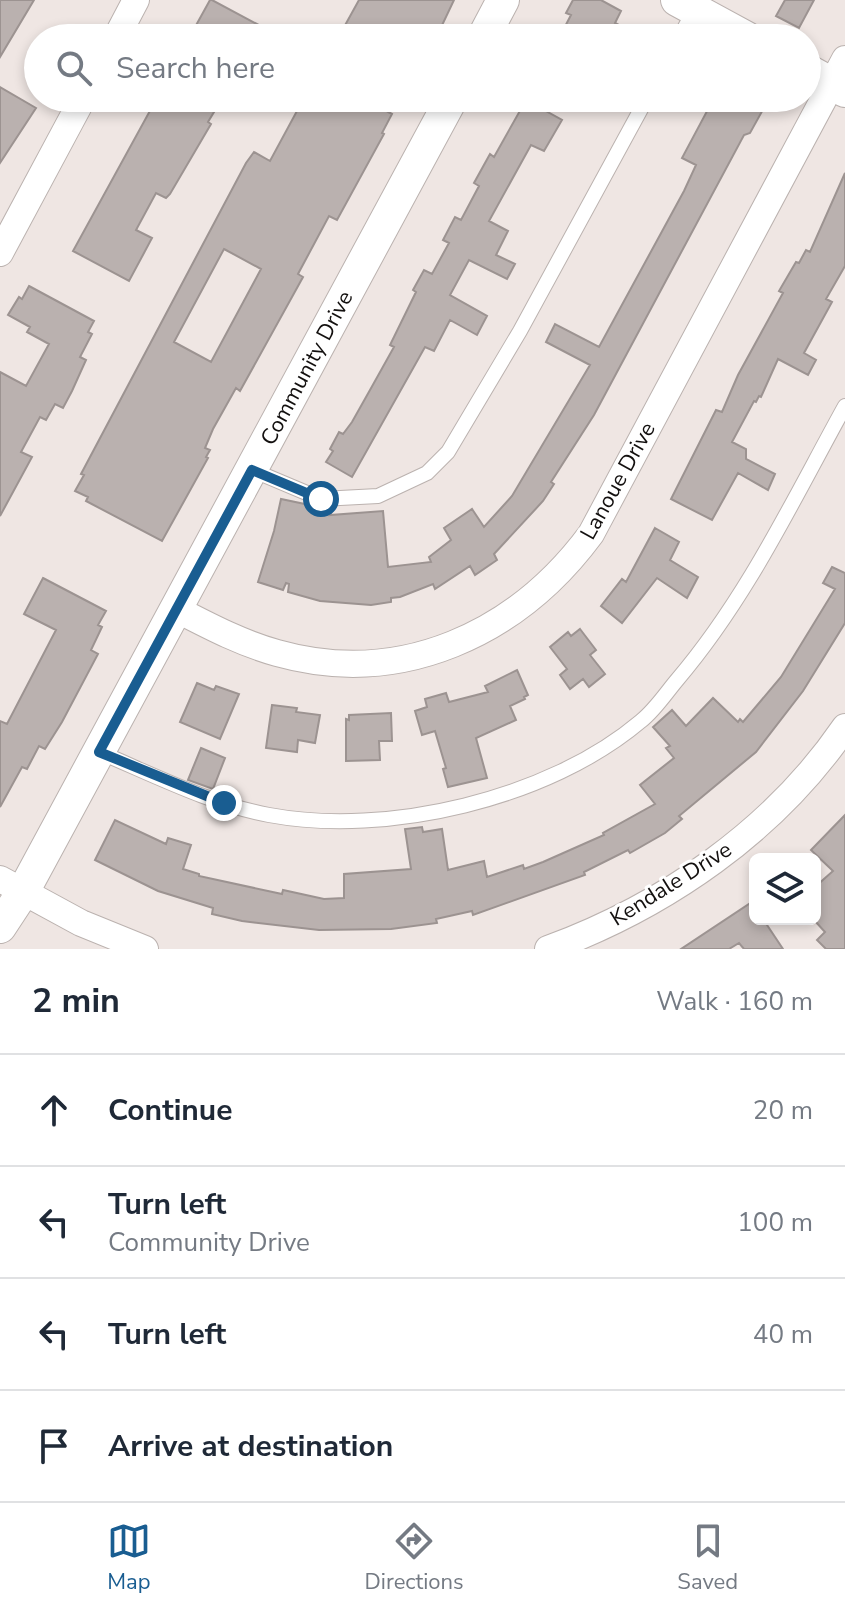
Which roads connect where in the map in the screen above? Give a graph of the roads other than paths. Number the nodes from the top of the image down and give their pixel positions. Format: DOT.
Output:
graph roads {
  1 [pos="136,0"];
  2 [pos="503,0"];
  3 [pos="691,3"];
  4 [pos="123,24"];
  5 [pos="490,24"];
  6 [pos="684,24"];
  7 [pos="725,24"];
  8 [pos="832,76"];
  9 [pos="821,97"];
  10 [pos="76,112"];
  11 [pos="444,112"];
  12 [pos="639,112"];
  13 [pos="813,112"];
  14 [pos="0,253"];
  15 [pos="845,406"];
  16 [pos="252,470"];
  17 [pos="176,609"];
  18 [pos="845,727"];
  19 [pos="99,752"];
  20 [pos="12,885"];
  21 [pos="0,927"];
  22 [pos="566,946"];
  23 [pos="145,949"];
  1 -- 4 [label="street"];
  2 -- 5 [label="street"];
  3 -- 6 [label="lane"];
  3 -- 7 [label="street"];
  8 -- 9 [label="street, Lanoue Drive"];
  10 -- 14 [label="street"];
  11 -- 16 [label="street, Community Drive"];
  12 -- 16 [label="lane"];
  13 -- 17 [label="street, Lanoue Drive"];
  15 -- 19 [label="lane"];
  16 -- 17 [label="street, Community Drive"];
  17 -- 19 [label="street, Community Drive"];
  18 -- 22 [label="street, Kendale Drive"];
  19 -- 20 [label="street, Community Drive"];
  20 -- 21 [label="street, Community Drive"];
  20 -- 23 [label="street"];
}
